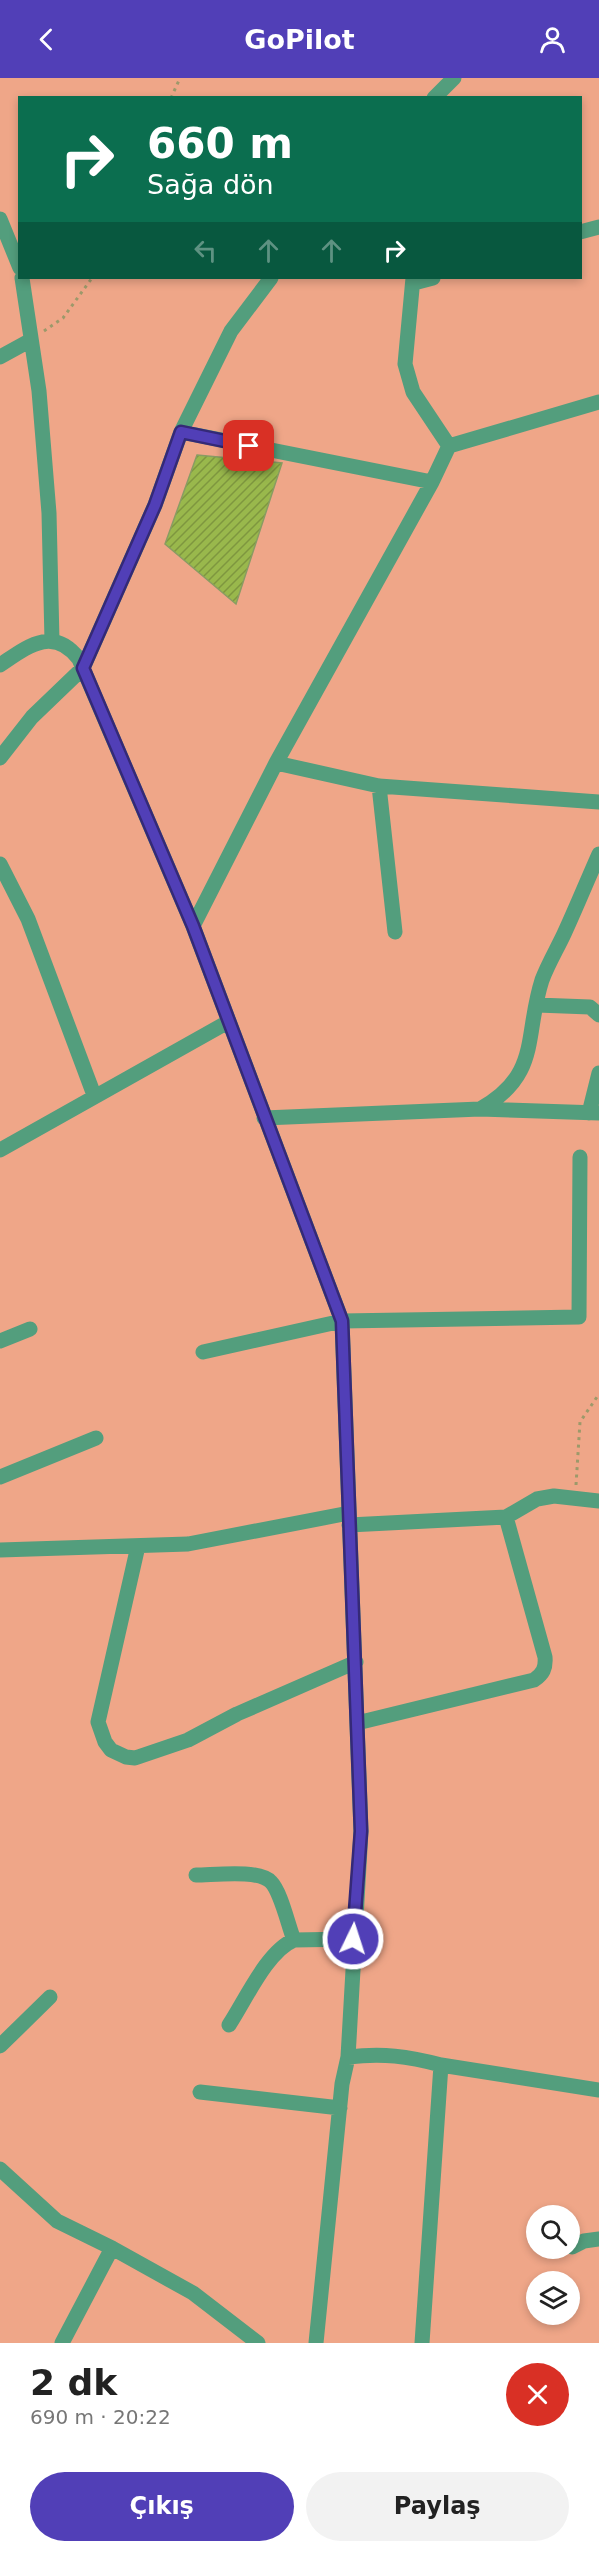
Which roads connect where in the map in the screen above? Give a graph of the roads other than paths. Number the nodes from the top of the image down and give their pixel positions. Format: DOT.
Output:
graph roads {
  1 [pos="454,78"];
  2 [pos="436,96"];
  3 [pos="0,219"];
  4 [pos="599,227"];
  5 [pos="582,231"];
  6 [pos="18,263"];
  7 [pos="21,279"];
  8 [pos="270,279"];
  9 [pos="414,280"];
  10 [pos="31,340"];
  11 [pos="0,357"];
  12 [pos="599,402"];
  13 [pos="181,432"];
  14 [pos="449,446"];
  15 [pos="432,482"];
  16 [pos="52,641"];
  17 [pos="0,665"];
  18 [pos="83,668"];
  19 [pos="0,758"];
  20 [pos="276,763"];
  21 [pos="379,786"];
  22 [pos="599,802"];
  23 [pos="599,854"];
  24 [pos="0,864"];
  25 [pos="193,926"];
  26 [pos="395,932"];
  27 [pos="537,1005"];
  28 [pos="599,1016"];
  29 [pos="228,1022"];
  30 [pos="599,1073"];
  31 [pos="94,1095"];
  32 [pos="480,1109"];
  33 [pos="594,1113"];
  34 [pos="264,1118"];
  35 [pos="0,1150"];
  36 [pos="580,1157"];
  37 [pos="342,1321"];
  38 [pos="30,1329"];
  39 [pos="0,1341"];
  40 [pos="203,1352"];
  41 [pos="96,1438"];
  42 [pos="0,1477"];
  43 [pos="599,1501"];
  44 [pos="506,1517"];
  45 [pos="349,1519"];
  46 [pos="138,1546"];
  47 [pos="0,1550"];
  48 [pos="356,1662"];
  49 [pos="357,1723"];
  50 [pos="196,1875"];
  51 [pos="353,1939"];
  52 [pos="294,1940"];
  53 [pos="50,1997"];
  54 [pos="229,2025"];
  55 [pos="0,2046"];
  56 [pos="348,2057"];
  57 [pos="441,2065"];
  58 [pos="599,2090"];
  59 [pos="200,2092"];
  60 [pos="340,2108"];
  61 [pos="0,2169"];
  62 [pos="599,2239"];
  63 [pos="580,2243"];
  64 [pos="112,2248"];
  65 [pos="62,2343"];
  66 [pos="258,2343"];
  67 [pos="316,2343"];
  68 [pos="422,2343"];
  1 -- 2 [label="street"];
  3 -- 6 [label="street"];
  4 -- 5 [label="street"];
  7 -- 10 [label="street"];
  8 -- 13 [label="street"];
  9 -- 14 [label="street"];
  10 -- 11 [label="street"];
  10 -- 16 [label="street"];
  12 -- 14 [label="street"];
  13 -- 15 [label="street"];
  13 -- 18 [label="street"];
  14 -- 15 [label="street"];
  15 -- 20 [label="street"];
  16 -- 17 [label="street"];
  16 -- 18 [label="street"];
  18 -- 19 [label="street"];
  18 -- 25 [label="street"];
  20 -- 21 [label="street"];
  20 -- 25 [label="street"];
  21 -- 22 [label="street"];
  21 -- 26 [label="street"];
  23 -- 27 [label="street"];
  24 -- 31 [label="street"];
  25 -- 29 [label="street"];
  27 -- 28 [label="street"];
  27 -- 32 [label="street"];
  29 -- 31 [label="street"];
  29 -- 34 [label="street"];
  30 -- 33 [label="street"];
  31 -- 35 [label="street"];
  32 -- 33 [label="street"];
  32 -- 34 [label="street"];
  34 -- 37 [label="street"];
  36 -- 37 [label="street"];
  37 -- 40 [label="street"];
  37 -- 45 [label="street"];
  38 -- 39 [label="street"];
  41 -- 42 [label="street"];
  43 -- 44 [label="street"];
  44 -- 45 [label="street"];
  44 -- 49 [label="street"];
  45 -- 46 [label="street"];
  45 -- 48 [label="street"];
  46 -- 47 [label="street"];
  46 -- 48 [label="street"];
  48 -- 49 [label="street"];
  49 -- 51 [label="street"];
  50 -- 52 [label="street"];
  51 -- 52 [label="street"];
  51 -- 56 [label="street"];
  52 -- 54 [label="street"];
  53 -- 55 [label="street"];
  56 -- 57 [label="street"];
  56 -- 60 [label="street"];
  57 -- 58 [label="street"];
  57 -- 68 [label="street"];
  59 -- 60 [label="street"];
  60 -- 67 [label="street"];
  61 -- 64 [label="street"];
  62 -- 63 [label="street"];
  64 -- 65 [label="street"];
  64 -- 66 [label="street"];
}
